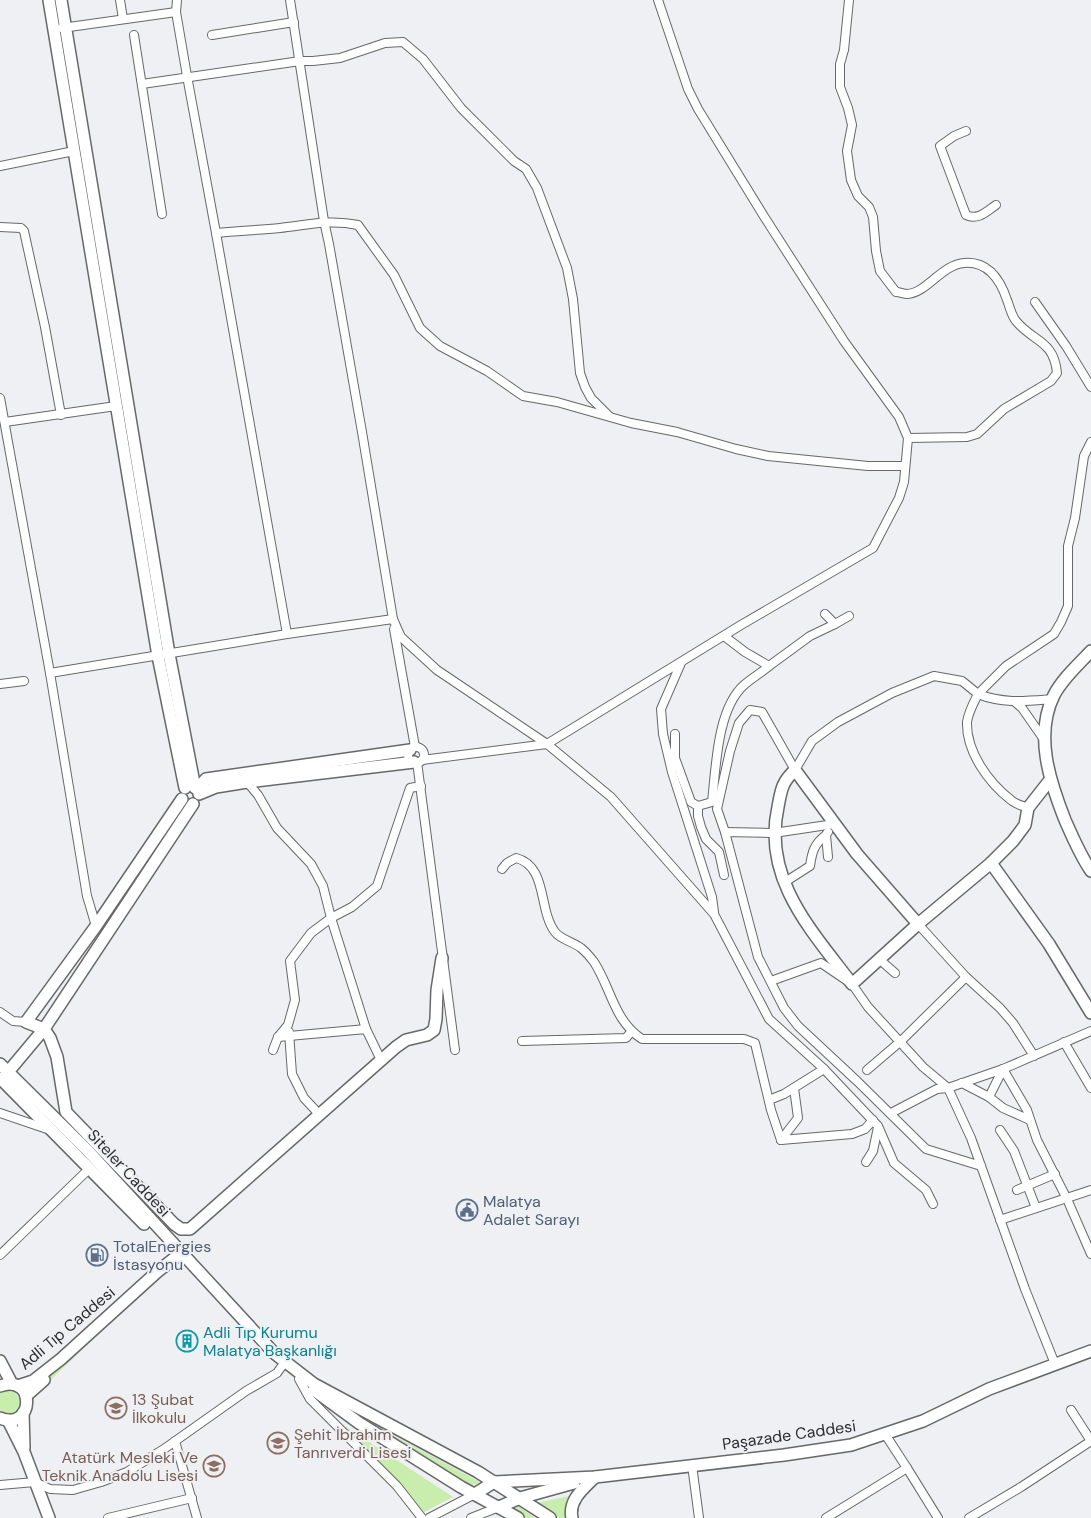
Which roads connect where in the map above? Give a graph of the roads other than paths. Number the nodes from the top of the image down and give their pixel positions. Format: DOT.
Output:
graph roads {
  1 [pos="49,0"];
  2 [pos="61,0"];
  3 [pos="120,0"];
  4 [pos="176,0"];
  5 [pos="290,0"];
  6 [pos="658,0"];
  7 [pos="850,0"];
  8 [pos="176,12"];
  9 [pos="123,19"];
  10 [pos="294,22"];
  11 [pos="60,28"];
  12 [pos="134,35"];
  13 [pos="212,35"];
  14 [pos="300,61"];
  15 [pos="187,76"];
  16 [pos="142,84"];
  17 [pos="966,132"];
  18 [pos="74,151"];
  19 [pos="0,166"];
  20 [pos="996,205"];
  21 [pos="162,214"];
  22 [pos="324,221"];
  23 [pos="0,227"];
  24 [pos="216,233"];
  25 [pos="1035,302"];
  26 [pos="1091,387"];
  27 [pos="0,398"];
  28 [pos="116,406"];
  29 [pos="61,414"];
  30 [pos="610,417"];
  31 [pos="5,422"];
  32 [pos="908,438"];
  33 [pos="1091,442"];
  34 [pos="905,466"];
  35 [pos="825,614"];
  36 [pos="849,616"];
  37 [pos="393,619"];
  38 [pos="835,624"];
  39 [pos="287,634"];
  40 [pos="724,636"];
  41 [pos="1091,651"];
  42 [pos="164,655"];
  43 [pos="681,663"];
  44 [pos="769,666"];
  45 [pos="50,674"];
  46 [pos="24,680"];
  47 [pos="0,684"];
  48 [pos="978,694"];
  49 [pos="1053,699"];
  50 [pos="1015,702"];
  51 [pos="675,734"];
  52 [pos="1045,741"];
  53 [pos="546,744"];
  54 [pos="412,749"];
  55 [pos="418,761"];
  56 [pos="795,770"];
  57 [pos="1050,780"];
  58 [pos="247,782"];
  59 [pos="421,786"];
  60 [pos="194,793"];
  61 [pos="698,806"];
  62 [pos="1028,808"];
  63 [pos="834,824"];
  64 [pos="725,832"];
  65 [pos="774,833"];
  66 [pos="826,834"];
  67 [pos="828,857"];
  68 [pos="991,863"];
  69 [pos="502,869"];
  70 [pos="1091,871"];
  71 [pos="724,875"];
  72 [pos="785,882"];
  73 [pos="714,914"];
  74 [pos="331,918"];
  75 [pos="918,924"];
  76 [pos="96,926"];
  77 [pos="442,958"];
  78 [pos="879,959"];
  79 [pos="895,973"];
  80 [pos="966,977"];
  81 [pos="771,981"];
  82 [pos="852,984"];
  83 [pos="0,1012"];
  84 [pos="1091,1013"];
  85 [pos="26,1022"];
  86 [pos="288,1025"];
  87 [pos="44,1029"];
  88 [pos="366,1029"];
  89 [pos="1091,1031"];
  90 [pos="631,1032"];
  91 [pos="289,1035"];
  92 [pos="278,1037"];
  93 [pos="522,1041"];
  94 [pos="901,1041"];
  95 [pos="1064,1042"];
  96 [pos="273,1050"];
  97 [pos="455,1050"];
  98 [pos="1034,1056"];
  99 [pos="381,1060"];
  100 [pos="824,1069"];
  101 [pos="1003,1069"];
  102 [pos="867,1070"];
  103 [pos="3,1071"];
  104 [pos="962,1083"];
  105 [pos="794,1088"];
  106 [pos="948,1088"];
  107 [pos="1091,1088"];
  108 [pos="989,1097"];
  109 [pos="769,1100"];
  110 [pos="0,1113"];
  111 [pos="319,1114"];
  112 [pos="891,1114"];
  113 [pos="1030,1120"];
  114 [pos="876,1123"];
  115 [pos="1000,1130"];
  116 [pos="54,1132"];
  117 [pos="781,1140"];
  118 [pos="866,1162"];
  119 [pos="981,1166"];
  120 [pos="90,1168"];
  121 [pos="1055,1174"];
  122 [pos="1027,1186"];
  123 [pos="1017,1190"];
  124 [pos="1091,1190"];
  125 [pos="1067,1199"];
  126 [pos="933,1204"];
  127 [pos="1036,1208"];
  128 [pos="1000,1220"];
  129 [pos="1087,1234"];
  130 [pos="1091,1254"];
  131 [pos="0,1255"];
  132 [pos="181,1257"];
  133 [pos="1091,1351"];
  134 [pos="0,1361"];
  135 [pos="1055,1364"];
  136 [pos="282,1366"];
  137 [pos="299,1380"];
  138 [pos="15,1385"];
  139 [pos="0,1386"];
  140 [pos="26,1396"];
  141 [pos="1070,1410"];
  142 [pos="23,1413"];
  143 [pos="4,1419"];
  144 [pos="885,1434"];
  145 [pos="175,1441"];
  146 [pos="1091,1441"];
  147 [pos="24,1452"];
  148 [pos="692,1465"];
  149 [pos="907,1468"];
  150 [pos="595,1477"];
  151 [pos="35,1482"];
  152 [pos="0,1485"];
  153 [pos="499,1485"];
  154 [pos="475,1494"];
  155 [pos="192,1498"];
  156 [pos="520,1498"];
  157 [pos="499,1507"];
  158 [pos="49,1518"];
  159 [pos="108,1518"];
  160 [pos="197,1518"];
  161 [pos="422,1518"];
  162 [pos="429,1518"];
  163 [pos="471,1518"];
  164 [pos="518,1518"];
  165 [pos="550,1518"];
  166 [pos="572,1518"];
  167 [pos="699,1518"];
  168 [pos="826,1518"];
  169 [pos="938,1518"];
  170 [pos="969,1518"];
  1 -- 11 [label="street"];
  2 -- 11 [label="street"];
  3 -- 9 [label="street"];
  4 -- 8 [label="street"];
  5 -- 10 [label="street"];
  6 -- 32 [label="street"];
  7 -- 32 [label="street"];
  8 -- 9 [label="street"];
  8 -- 15 [label="street"];
  9 -- 11 [label="street"];
  10 -- 13 [label="street"];
  10 -- 14 [label="street"];
  11 -- 18 [label="street"];
  11 -- 42 [label="street"];
  12 -- 16 [label="street"];
  14 -- 15 [label="street"];
  14 -- 22 [label="street"];
  14 -- 30 [label="street"];
  15 -- 16 [label="street"];
  15 -- 24 [label="street"];
  16 -- 21 [label="street"];
  17 -- 20 [label="street"];
  18 -- 19 [label="street"];
  18 -- 28 [label="street"];
  22 -- 24 [label="street"];
  22 -- 30 [label="street"];
  22 -- 37 [label="street"];
  23 -- 29 [label="street"];
  24 -- 39 [label="street"];
  25 -- 26 [label="street"];
  27 -- 31 [label="street"];
  28 -- 29 [label="street"];
  28 -- 42 [label="street"];
  29 -- 31 [label="street"];
  30 -- 34 [label="street"];
  31 -- 45 [label="street"];
  32 -- 34 [label="street"];
  33 -- 48 [label="street"];
  34 -- 40 [label="street"];
  35 -- 38 [label="street"];
  36 -- 38 [label="street"];
  37 -- 39 [label="street"];
  37 -- 53 [label="street"];
  37 -- 54 [label="street"];
  38 -- 44 [label="street"];
  39 -- 42 [label="street"];
  40 -- 43 [label="street"];
  40 -- 44 [label="street"];
  41 -- 49 [label="street"];
  42 -- 45 [label="street"];
  42 -- 60 [label="street"];
  43 -- 53 [label="street"];
  43 -- 73 [label="street"];
  44 -- 61 [label="street"];
  45 -- 76 [label="street"];
  46 -- 47 [label="street"];
  48 -- 50 [label="street"];
  48 -- 56 [label="street"];
  48 -- 62 [label="street"];
  49 -- 50 [label="street"];
  49 -- 52 [label="street"];
  50 -- 52 [label="street"];
  51 -- 61 [label="street"];
  52 -- 57 [label="street"];
  53 -- 55 [label="street"];
  53 -- 73 [label="street"];
  54 -- 55 [label="street"];
  54 -- 55 [label="street"];
  54 -- 60 [label="street"];
  55 -- 58 [label="street"];
  55 -- 59 [label="street"];
  56 -- 63 [label="street"];
  56 -- 64 [label="street"];
  56 -- 65 [label="street"];
  57 -- 62 [label="street"];
  57 -- 70 [label="street"];
  58 -- 60 [label="street"];
  58 -- 74 [label="street"];
  59 -- 74 [label="street"];
  59 -- 77 [label="street"];
  60 -- 76 [label="street"];
  60 -- 87 [label="street"];
  61 -- 71 [label="street"];
  62 -- 68 [label="street"];
  63 -- 65 [label="street"];
  63 -- 66 [label="street"];
  63 -- 75 [label="street"];
  64 -- 65 [label="street"];
  64 -- 81 [label="street"];
  65 -- 72 [label="street"];
  66 -- 67 [label="street"];
  66 -- 72 [label="street"];
  68 -- 75 [label="street"];
  68 -- 84 [label="street"];
  69 -- 90 [label="street"];
  72 -- 82 [label="street"];
  73 -- 100 [label="street"];
  74 -- 86 [label="street"];
  74 -- 88 [label="street"];
  75 -- 78 [label="street"];
  75 -- 80 [label="street"];
  76 -- 85 [label="street"];
  77 -- 97 [label="street"];
  77 -- 99 [label="street"];
  78 -- 79 [label="street"];
  78 -- 82 [label="street"];
  80 -- 94 [label="street"];
  80 -- 98 [label="street"];
  81 -- 82 [label="street"];
  81 -- 112 [label="street"];
  82 -- 94 [label="street"];
  83 -- 85 [label="street"];
  85 -- 87 [label="street"];
  86 -- 91 [label="street"];
  86 -- 92 [label="street"];
  87 -- 103 [label="street"];
  87 -- 111 [label="street"];
  88 -- 91 [label="street"];
  88 -- 99 [label="street"];
  89 -- 95 [label="street"];
  90 -- 93 [label="street"];
  90 -- 109 [label="street"];
  91 -- 92 [label="street"];
  91 -- 111 [label="street"];
  92 -- 96 [label="street"];
  94 -- 102 [label="street"];
  94 -- 106 [label="street"];
  95 -- 98 [label="street"];
  95 -- 107 [label="street"];
  98 -- 101 [label="street"];
  99 -- 111 [label="street"];
  100 -- 105 [label="street"];
  100 -- 114 [label="street"];
  101 -- 104 [label="street"];
  101 -- 108 [label="street"];
  101 -- 113 [label="street"];
  103 -- 116 [label="street, Siteler Caddesi"];
  103 -- 132 [label="street, Siteler Caddesi"];
  104 -- 106 [label="street"];
  104 -- 108 [label="street"];
  105 -- 109 [label="street"];
  105 -- 117 [label="street"];
  106 -- 112 [label="street"];
  106 -- 119 [label="street"];
  108 -- 113 [label="street"];
  109 -- 117 [label="street"];
  110 -- 116 [label="street"];
  112 -- 119 [label="street"];
  113 -- 121 [label="street"];
  114 -- 117 [label="street"];
  114 -- 118 [label="street"];
  114 -- 126 [label="street"];
  115 -- 122 [label="street"];
  116 -- 120 [label="street, Siteler Caddesi"];
  119 -- 128 [label="street"];
  120 -- 131 [label="street"];
  120 -- 132 [label="street, Siteler Caddesi"];
  121 -- 122 [label="street"];
  121 -- 125 [label="street"];
  122 -- 123 [label="street"];
  122 -- 127 [label="street"];
  124 -- 125 [label="street"];
  125 -- 127 [label="street"];
  125 -- 129 [label="street"];
  127 -- 128 [label="street"];
  128 -- 135 [label="street"];
  129 -- 130 [label="street"];
  132 -- 136 [label="street, Siteler Caddesi"];
  132 -- 138 [label="street, Adli Tıp Caddesi"];
  132 -- 140 [label="street, Adli Tıp Caddesi"];
  132 -- 153 [label="street, Siteler Caddesi"];
  133 -- 135 [label="street, Paşazade Caddesi"];
  134 -- 138 [label="street"];
  135 -- 144 [label="street, Paşazade Caddesi"];
  136 -- 137 [label="street, Siteler Caddesi"];
  136 -- 145 [label="street"];
  137 -- 154 [label="street, Siteler Caddesi"];
  137 -- 161 [label="street"];
  138 -- 139 [label="street, Adli Tıp Caddesi"];
  138 -- 140 [label="street, Adli Tıp Caddesi"];
  140 -- 142 [label="street, Adli Tıp Caddesi"];
  141 -- 146 [label="street"];
  142 -- 143 [label="street"];
  142 -- 147 [label="street, Adli Tıp Caddesi"];
  143 -- 147 [label="street"];
  144 -- 148 [label="street, Paşazade Caddesi"];
  144 -- 149 [label="street"];
  145 -- 151 [label="street"];
  145 -- 155 [label="street"];
  146 -- 170 [label="street"];
  147 -- 151 [label="street"];
  148 -- 150 [label="street, Paşazade Caddesi"];
  148 -- 167 [label="street"];
  149 -- 168 [label="street"];
  149 -- 169 [label="street"];
  150 -- 153 [label="street, Paşazade Caddesi"];
  150 -- 156 [label="street, Paşazade Caddesi"];
  150 -- 166 [label="street"];
  151 -- 152 [label="street"];
  151 -- 158 [label="street"];
  153 -- 154 [label="street"];
  153 -- 156 [label="street, Siteler Caddesi"];
  154 -- 157 [label="street, Siteler Caddesi"];
  154 -- 162 [label="street"];
  155 -- 159 [label="street"];
  155 -- 160 [label="street"];
  156 -- 157 [label="street, Paşazade Caddesi"];
  156 -- 165 [label="street, Siteler Caddesi"];
  157 -- 163 [label="street"];
  157 -- 164 [label="street, Siteler Caddesi"];
}
